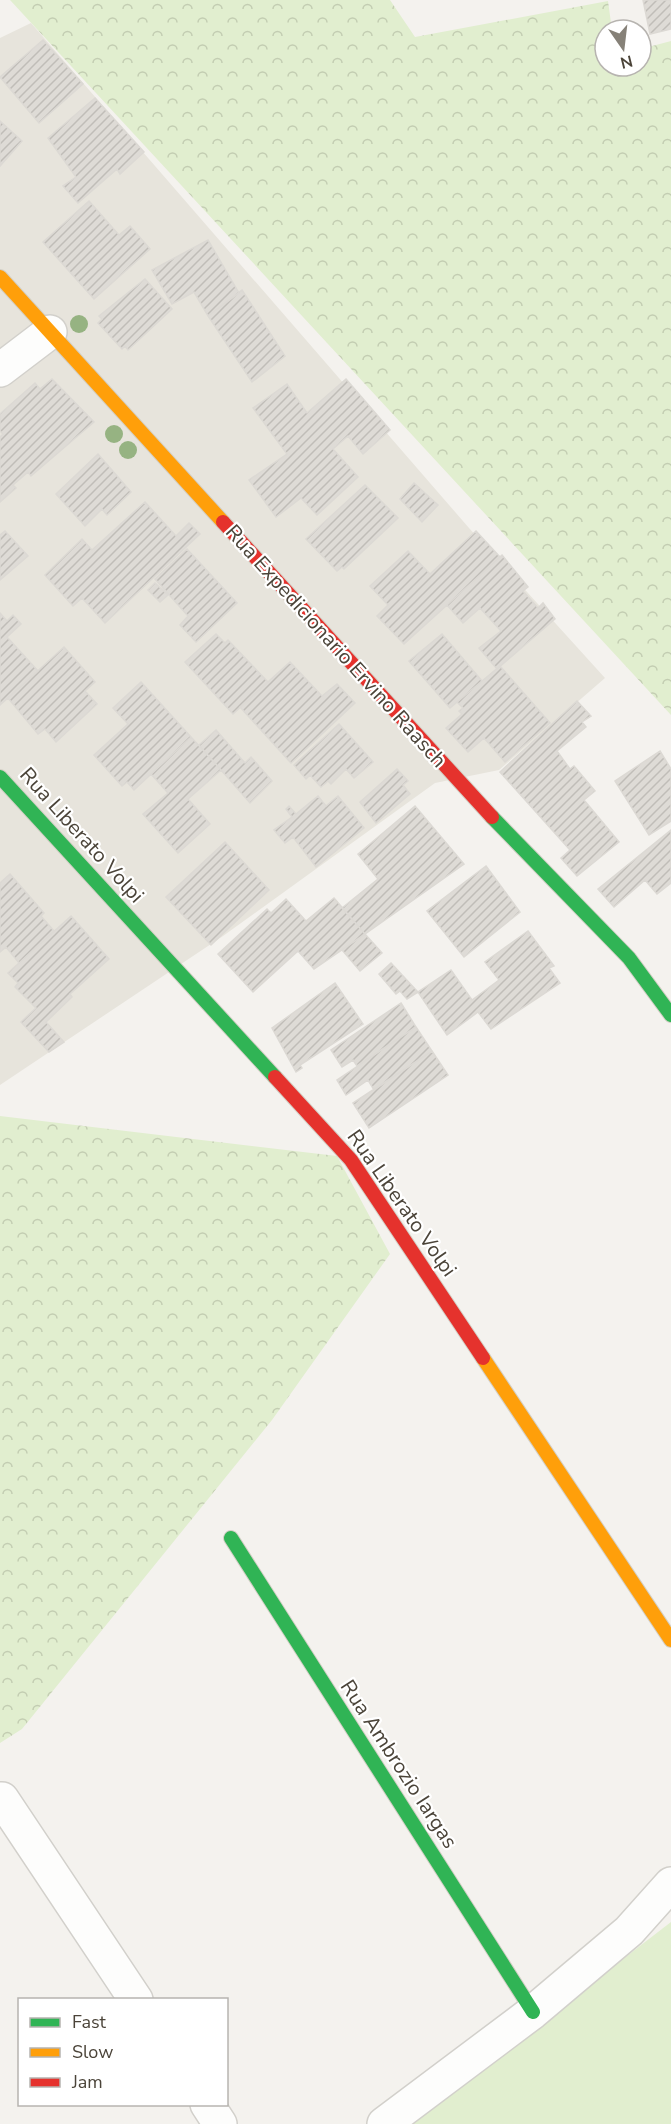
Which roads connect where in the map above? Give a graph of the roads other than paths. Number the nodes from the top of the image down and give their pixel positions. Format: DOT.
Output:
graph roads {
  1 [pos="0,277"];
  2 [pos="50,332"];
  3 [pos="0,370"];
  4 [pos="0,777"];
  5 [pos="671,1015"];
  6 [pos="231,1538"];
  7 [pos="671,1640"];
  8 [pos="2,1800"];
  9 [pos="671,1884"];
  10 [pos="135,1998"];
  11 [pos="533,2012"];
  12 [pos="208,2106"];
  13 [pos="220,2124"];
  14 [pos="384,2124"];
  1 -- 2 [label="street, Rua Expedicionario Ervino Raasch"];
  2 -- 3 [label="street"];
  2 -- 5 [label="street, Rua Expedicionario Ervino Raasch"];
  4 -- 7 [label="street, Rua Liberato Volpi"];
  6 -- 11 [label="street, Rua Ambrozio Iargas"];
  8 -- 10 [label="street"];
  9 -- 11 [label="street"];
  11 -- 14 [label="street"];
  12 -- 13 [label="street"];
}
